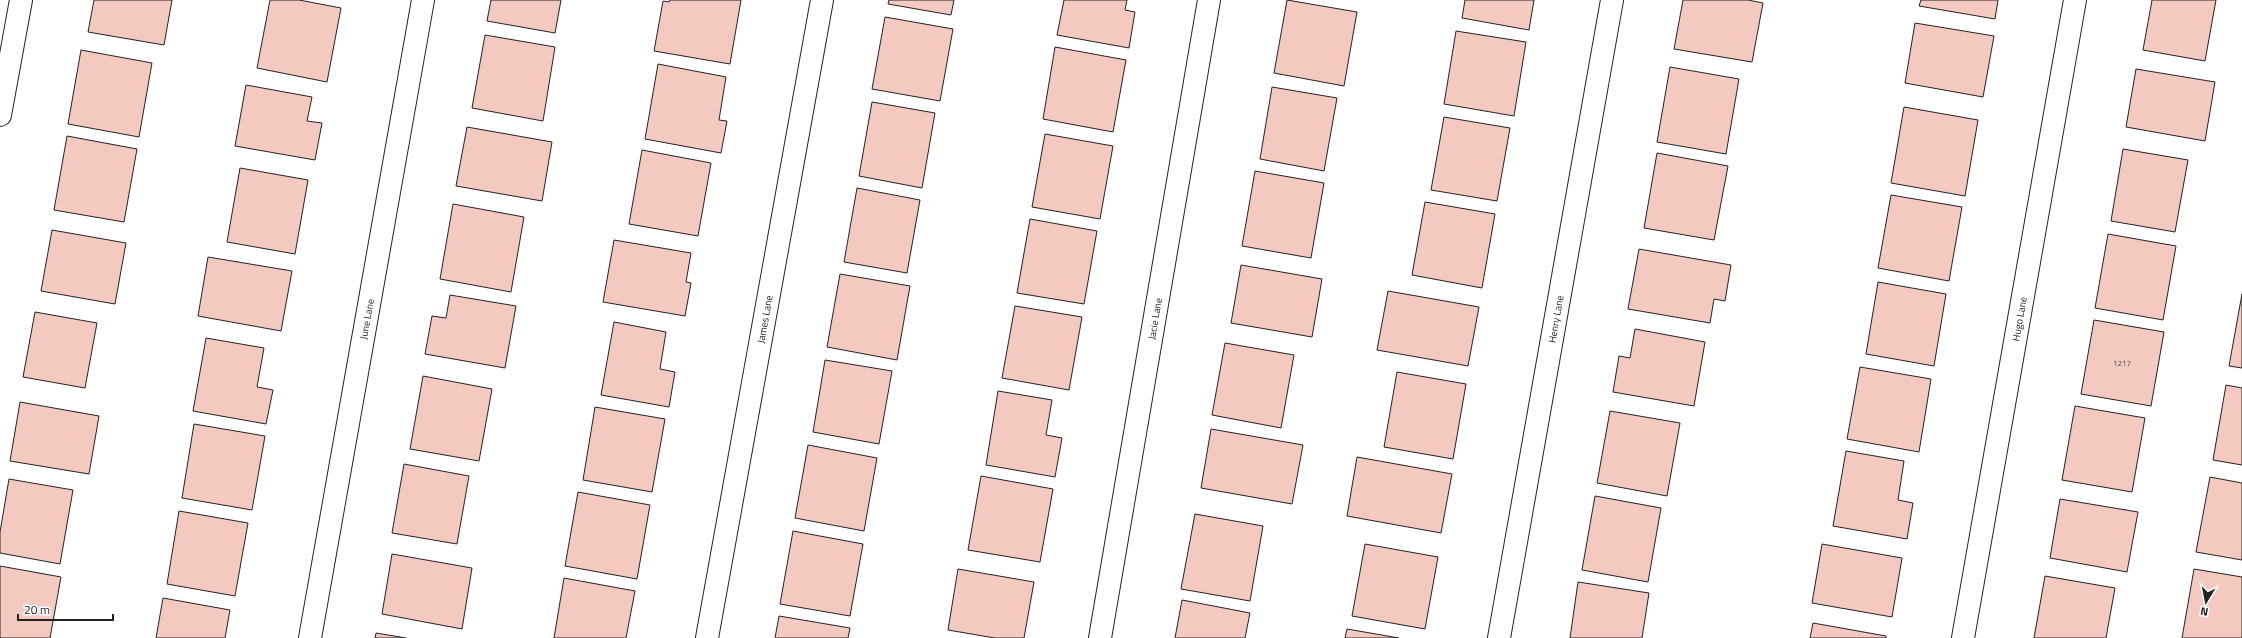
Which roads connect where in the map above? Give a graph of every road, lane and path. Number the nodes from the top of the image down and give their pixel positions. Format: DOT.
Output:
graph roads {
  1 [pos="21,0"];
  2 [pos="423,0"];
  3 [pos="822,0"];
  4 [pos="1209,0"];
  5 [pos="1612,0"];
  6 [pos="2075,0"];
  7 [pos="0,115"];
  8 [pos="310,638"];
  9 [pos="707,638"];
  10 [pos="1100,638"];
  11 [pos="1499,638"];
  12 [pos="1963,638"];
  1 -- 7 [label="street"];
  2 -- 8 [label="street, June Lane"];
  3 -- 9 [label="street, James Lane"];
  4 -- 10 [label="street, Jacie Lane"];
  5 -- 11 [label="street, Henry Lane"];
  6 -- 12 [label="street, Hugo Lane"];
}
